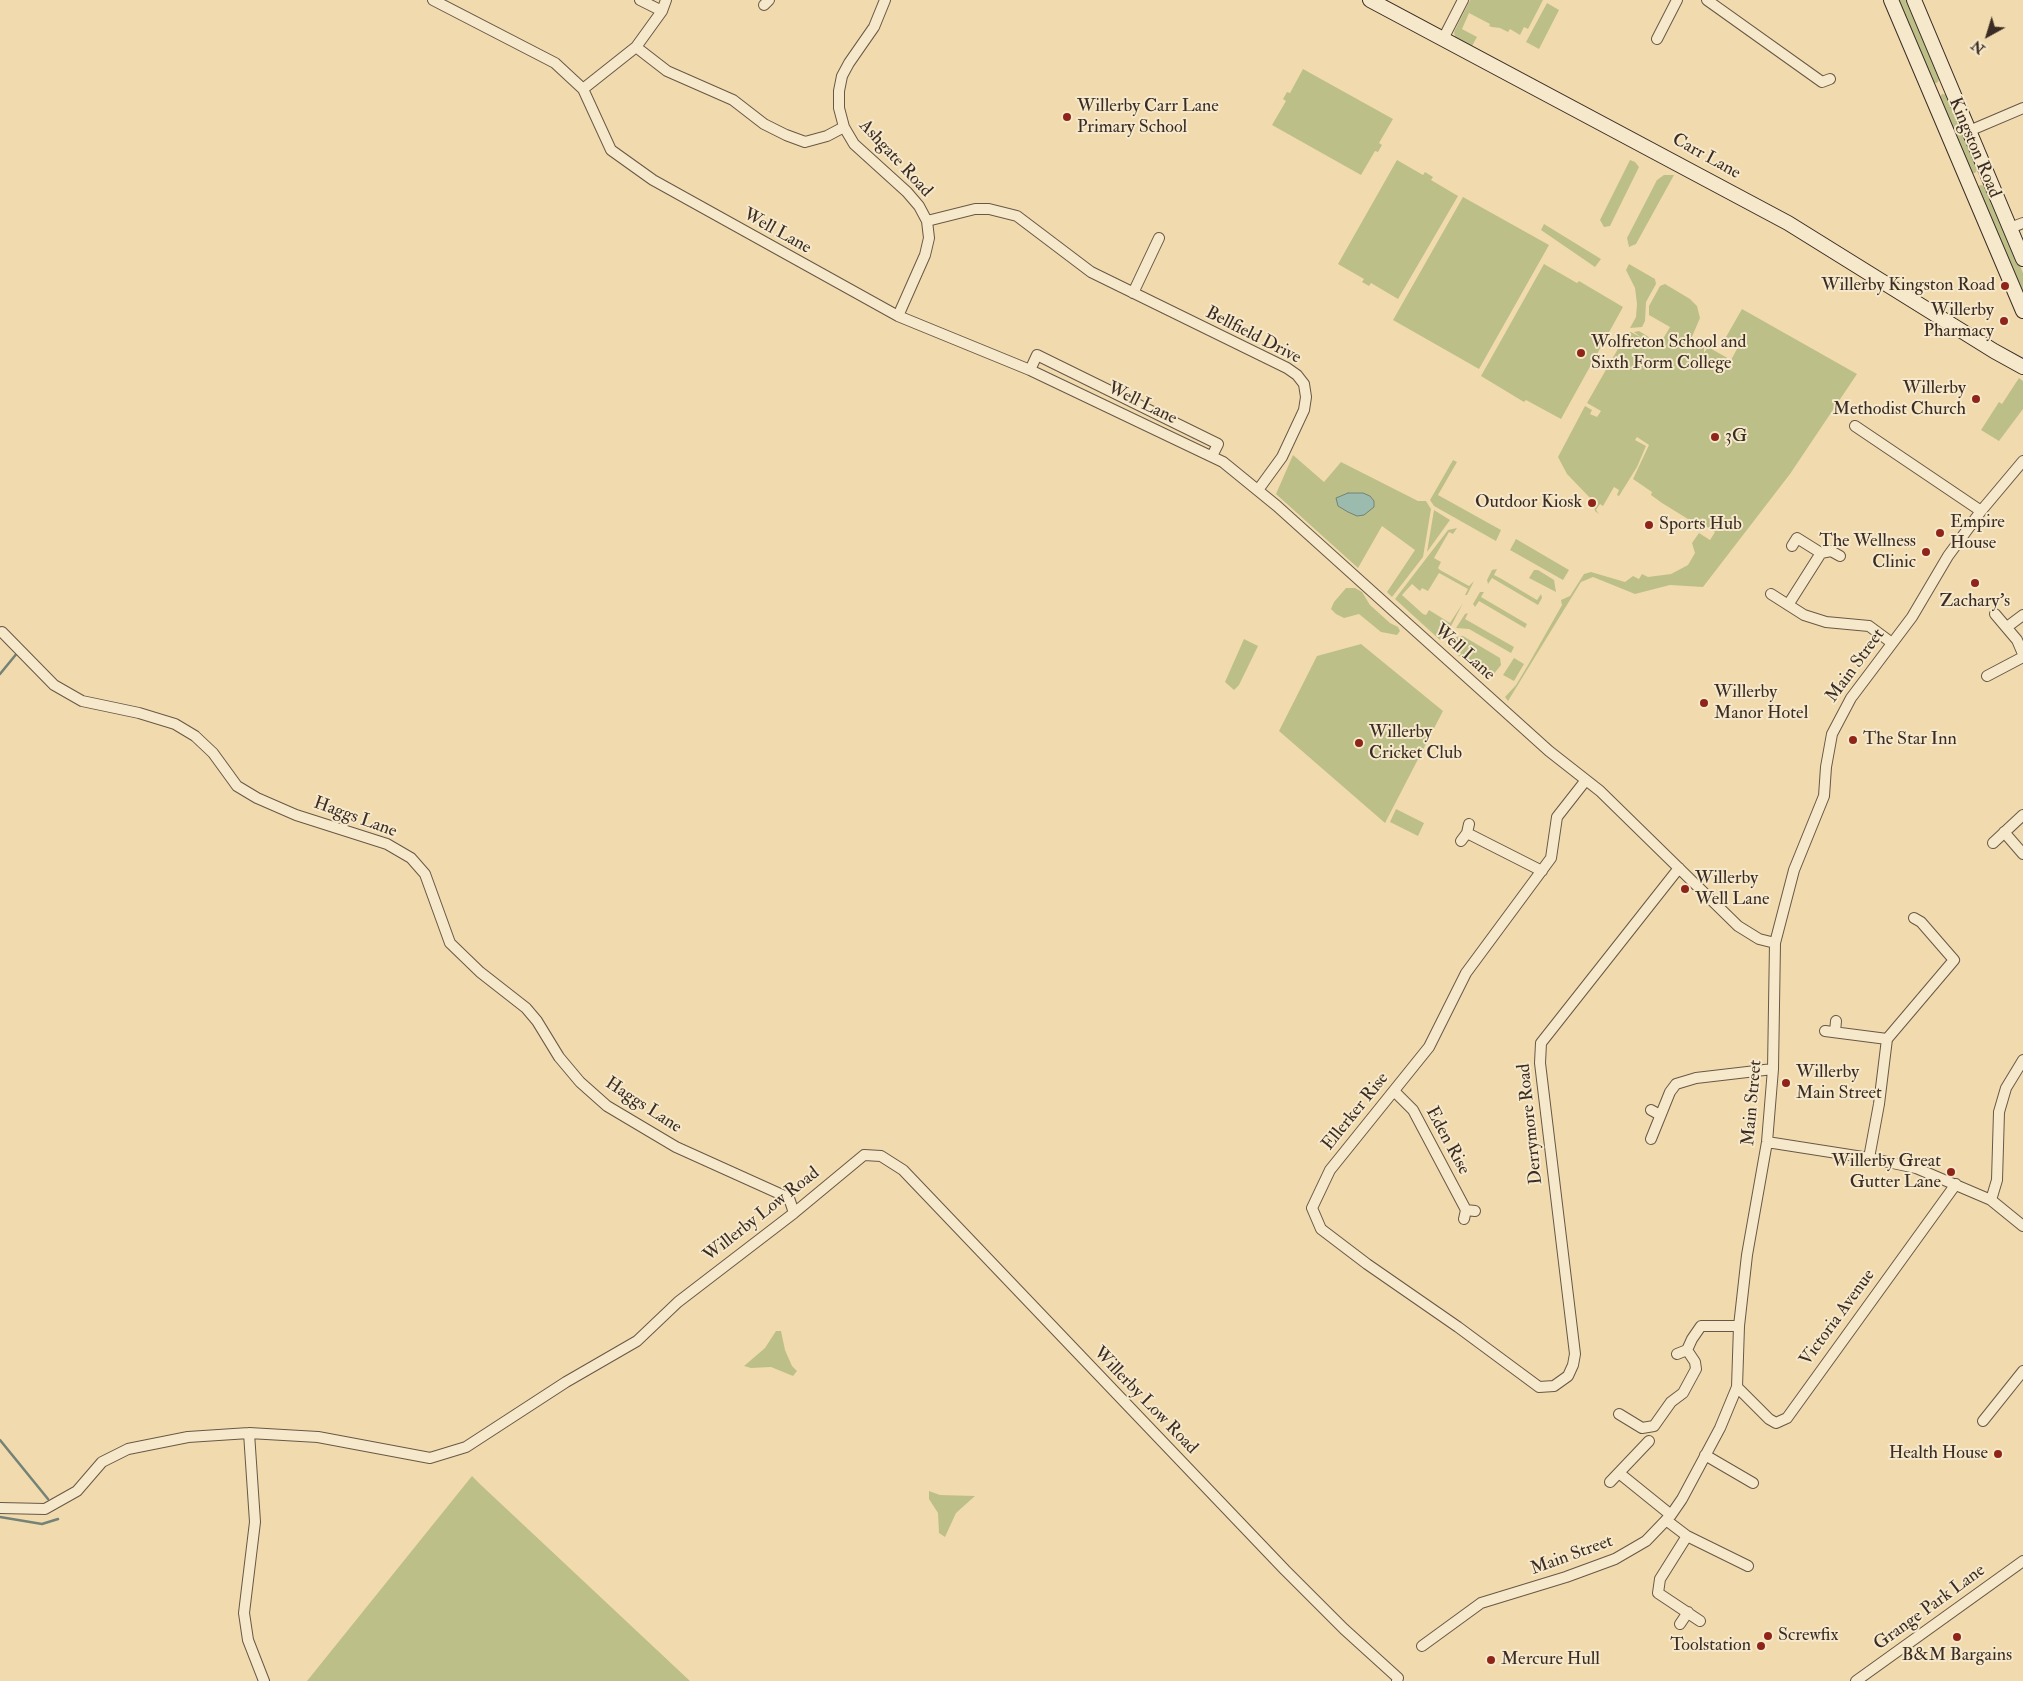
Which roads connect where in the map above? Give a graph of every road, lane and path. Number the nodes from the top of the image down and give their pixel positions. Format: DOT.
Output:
graph roads {
  1 [pos="433,0"];
  2 [pos="640,0"];
  3 [pos="666,0"];
  4 [pos="885,0"];
  5 [pos="1370,0"];
  6 [pos="1463,0"];
  7 [pos="1677,0"];
  8 [pos="1707,0"];
  9 [pos="1891,0"];
  10 [pos="1914,0"];
  11 [pos="662,11"];
  12 [pos="1657,38"];
  13 [pos="1443,40"];
  14 [pos="636,47"];
  15 [pos="1830,78"];
  16 [pos="583,89"];
  17 [pos="2023,108"];
  18 [pos="844,127"];
  19 [pos="1969,131"];
  20 [pos="926,221"];
  21 [pos="2017,226"];
  22 [pos="1160,238"];
  23 [pos="2023,259"];
  24 [pos="1133,293"];
  25 [pos="2023,311"];
  26 [pos="898,316"];
  27 [pos="2020,363"];
  28 [pos="1030,370"];
  29 [pos="1855,426"];
  30 [pos="1212,456"];
  31 [pos="2023,461"];
  32 [pos="1258,490"];
  33 [pos="1980,511"];
  34 [pos="1792,546"];
  35 [pos="1821,553"];
  36 [pos="1840,556"];
  37 [pos="1771,594"];
  38 [pos="1788,605"];
  39 [pos="1995,614"];
  40 [pos="2023,615"];
  41 [pos="2007,627"];
  42 [pos="2,632"];
  43 [pos="1892,643"];
  44 [pos="2023,655"];
  45 [pos="1986,676"];
  46 [pos="1586,780"];
  47 [pos="2023,815"];
  48 [pos="1466,832"];
  49 [pos="2004,832"];
  50 [pos="1993,843"];
  51 [pos="2023,854"];
  52 [pos="1680,868"];
  53 [pos="1542,871"];
  54 [pos="1920,919"];
  55 [pos="1775,942"];
  56 [pos="1836,1021"];
  57 [pos="1887,1039"];
  58 [pos="2023,1060"];
  59 [pos="1773,1070"];
  60 [pos="1394,1091"];
  61 [pos="1651,1139"];
  62 [pos="1767,1142"];
  63 [pos="1869,1158"];
  64 [pos="1956,1184"];
  65 [pos="789,1198"];
  66 [pos="814,1198"];
  67 [pos="1991,1200"];
  68 [pos="794,1213"];
  69 [pos="1468,1213"];
  70 [pos="2023,1226"];
  71 [pos="1739,1326"];
  72 [pos="2023,1371"];
  73 [pos="1554,1386"];
  74 [pos="1737,1387"];
  75 [pos="1619,1414"];
  76 [pos="1982,1421"];
  77 [pos="249,1433"];
  78 [pos="1648,1441"];
  79 [pos="1705,1455"];
  80 [pos="1619,1472"];
  81 [pos="1610,1482"];
  82 [pos="1753,1483"];
  83 [pos="0,1508"];
  84 [pos="1668,1517"];
  85 [pos="1687,1536"];
  86 [pos="2023,1561"];
  87 [pos="1748,1566"];
  88 [pos="1688,1612"];
  89 [pos="1700,1621"];
  90 [pos="1680,1624"];
  91 [pos="1422,1646"];
  92 [pos="1398,1680"];
  93 [pos="264,1681"];
  94 [pos="1856,1681"];
  1 -- 16 [label="street, Well Lane"];
  2 -- 11 [label="street"];
  3 -- 11 [label="street"];
  4 -- 18 [label="street, Ashgate Road"];
  5 -- 13 [label="street, Carr Lane"];
  6 -- 13 [label="street"];
  7 -- 12 [label="street"];
  8 -- 15 [label="street"];
  9 -- 25 [label="street, Kingston Road"];
  10 -- 19 [label="street, Kingston Road"];
  11 -- 14 [label="street"];
  13 -- 27 [label="street, Carr Lane"];
  14 -- 16 [label="street"];
  14 -- 18 [label="street"];
  16 -- 26 [label="street, Well Lane"];
  17 -- 19 [label="street"];
  18 -- 20 [label="street, Ashgate Road"];
  19 -- 21 [label="street, Kingston Road"];
  20 -- 24 [label="street, Bellfield Drive"];
  20 -- 26 [label="street, Ashgate Road"];
  21 -- 23 [label="street, Kingston Road"];
  22 -- 24 [label="street"];
  24 -- 32 [label="street, Bellfield Drive"];
  26 -- 28 [label="street, Well Lane"];
  28 -- 30 [label="street, Well Lane"];
  28 -- 30 [label="street"];
  29 -- 33 [label="street"];
  30 -- 32 [label="street, Well Lane"];
  31 -- 33 [label="street, Main Street"];
  32 -- 46 [label="street, Well Lane"];
  33 -- 43 [label="street, Main Street"];
  34 -- 35 [label="street"];
  35 -- 36 [label="street"];
  35 -- 38 [label="street"];
  37 -- 38 [label="street"];
  38 -- 43 [label="street"];
  39 -- 41 [label="street"];
  40 -- 41 [label="street"];
  41 -- 44 [label="street"];
  42 -- 65 [label="street, Haggs Lane"];
  43 -- 55 [label="street, Main Street"];
  44 -- 45 [label="street"];
  46 -- 52 [label="street, Well Lane"];
  46 -- 53 [label="street, Ellerker Rise"];
  47 -- 49 [label="street"];
  48 -- 53 [label="street"];
  49 -- 50 [label="street"];
  49 -- 51 [label="street"];
  52 -- 55 [label="street, Well Lane"];
  52 -- 73 [label="street, Derrymore Road"];
  53 -- 60 [label="street, Ellerker Rise"];
  54 -- 57 [label="street"];
  55 -- 59 [label="street, Main Street"];
  56 -- 57 [label="street"];
  57 -- 63 [label="street"];
  58 -- 67 [label="street"];
  59 -- 61 [label="street"];
  59 -- 62 [label="street, Main Street"];
  60 -- 69 [label="street, Eden Rise"];
  60 -- 73 [label="street, Ellerker Rise"];
  62 -- 63 [label="street"];
  62 -- 71 [label="street, Main Street"];
  63 -- 64 [label="street"];
  64 -- 67 [label="street"];
  64 -- 74 [label="street, Victoria Avenue"];
  65 -- 66 [label="street, Haggs Lane"];
  65 -- 68 [label="street"];
  66 -- 68 [label="street, Willerby Low Road"];
  66 -- 92 [label="street, Willerby Low Road"];
  67 -- 70 [label="street"];
  68 -- 77 [label="street, Willerby Low Road"];
  71 -- 74 [label="street, Main Street"];
  71 -- 75 [label="street"];
  72 -- 76 [label="street"];
  74 -- 79 [label="street, Main Street"];
  77 -- 83 [label="street, Willerby Low Road"];
  77 -- 93 [label="street"];
  78 -- 80 [label="street"];
  79 -- 82 [label="street"];
  79 -- 84 [label="street, Main Street"];
  80 -- 81 [label="street"];
  80 -- 84 [label="street"];
  84 -- 85 [label="street"];
  84 -- 91 [label="street, Main Street"];
  85 -- 87 [label="street"];
  85 -- 88 [label="street"];
  86 -- 94 [label="street, Grange Park Lane"];
  88 -- 89 [label="street"];
  88 -- 90 [label="street"];
}
